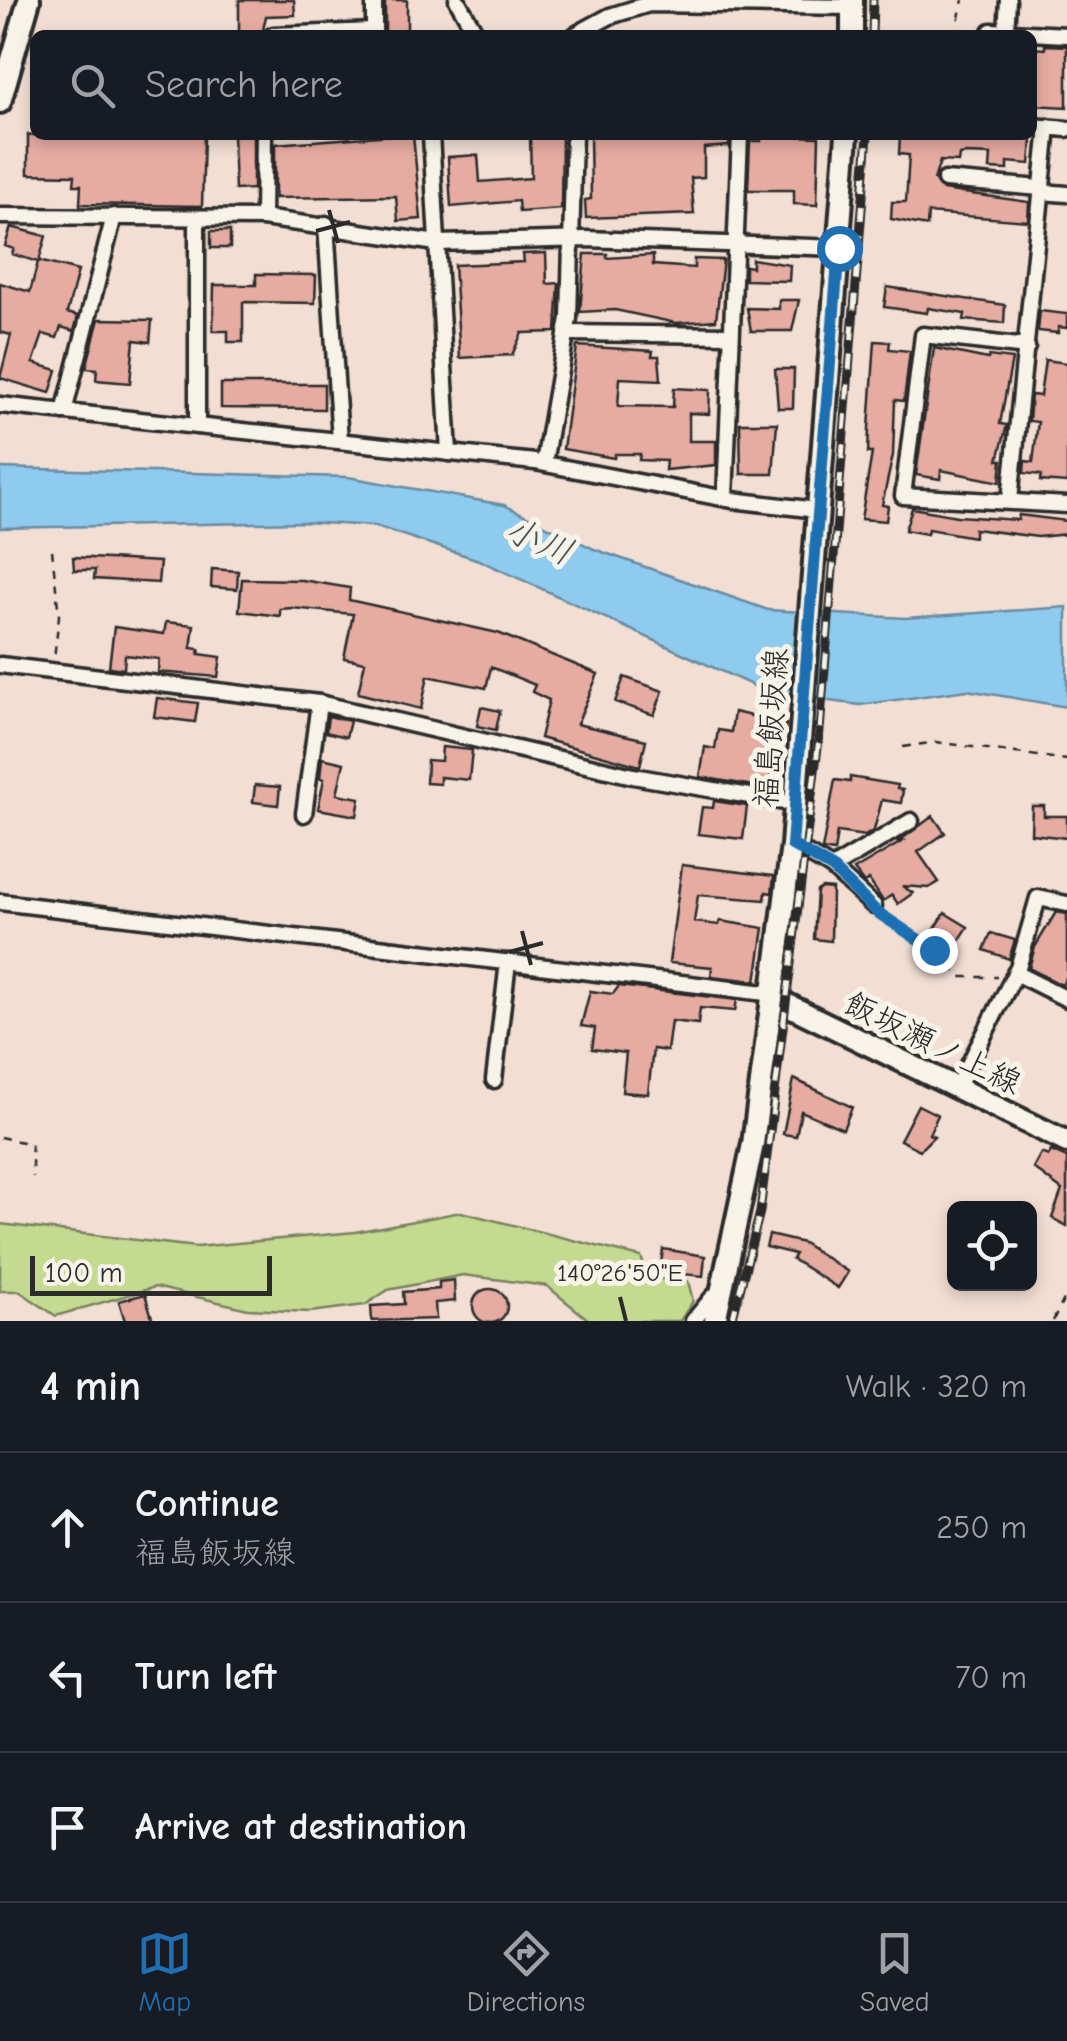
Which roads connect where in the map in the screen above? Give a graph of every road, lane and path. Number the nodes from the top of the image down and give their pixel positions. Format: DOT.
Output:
graph roads {
  1 [pos="29,0"];
  2 [pos="374,0"];
  3 [pos="457,0"];
  4 [pos="963,0"];
  5 [pos="1008,0"];
  6 [pos="852,4"];
  7 [pos="374,30"];
  8 [pos="474,30"];
  9 [pos="584,30"];
  10 [pos="852,30"];
  11 [pos="956,30"];
  12 [pos="998,30"];
  13 [pos="1037,33"];
  14 [pos="1067,35"];
  15 [pos="0,102"];
  16 [pos="1040,127"];
  17 [pos="1067,129"];
  18 [pos="264,140"];
  19 [pos="430,140"];
  20 [pos="574,140"];
  21 [pos="740,140"];
  22 [pos="847,140"];
  23 [pos="945,180"];
  24 [pos="1041,190"];
  25 [pos="1067,194"];
  26 [pos="0,216"];
  27 [pos="114,216"];
  28 [pos="263,218"];
  29 [pos="197,220"];
  30 [pos="326,224"];
  31 [pos="571,240"];
  32 [pos="437,243"];
  33 [pos="734,247"];
  34 [pos="839,248"];
  35 [pos="566,333"];
  36 [pos="731,335"];
  37 [pos="1027,347"];
  38 [pos="0,405"];
  39 [pos="64,412"];
  40 [pos="196,426"];
  41 [pos="340,441"];
  42 [pos="449,452"];
  43 [pos="544,463"];
  44 [pos="724,498"];
  45 [pos="1010,500"];
  46 [pos="1067,505"];
  47 [pos="816,518"];
  48 [pos="52,550"];
  49 [pos="0,664"];
  50 [pos="52,671"];
  51 [pos="320,703"];
  52 [pos="903,748"];
  53 [pos="1067,760"];
  54 [pos="796,804"];
  55 [pos="304,814"];
  56 [pos="911,820"];
  57 [pos="792,845"];
  58 [pos="832,868"];
  59 [pos="0,902"];
  60 [pos="1067,904"];
  61 [pos="874,906"];
  62 [pos="508,962"];
  63 [pos="1014,975"];
  64 [pos="774,994"];
  65 [pos="1067,999"];
  66 [pos="494,1080"];
  67 [pos="957,1088"];
  68 [pos="0,1136"];
  69 [pos="1067,1142"];
  70 [pos="34,1176"];
  71 [pos="1067,1294"];
  72 [pos="722,1300"];
  73 [pos="693,1321"];
  74 [pos="715,1321"];
  75 [pos="1053,1321"];
  1 -- 15 [label="main road"];
  2 -- 7 [label="street"];
  3 -- 8 [label="street"];
  4 -- 11 [label="path"];
  5 -- 12 [label="street"];
  6 -- 9 [label="street"];
  6 -- 10 [label="main road"];
  13 -- 14 [label="street"];
  16 -- 17 [label="street"];
  16 -- 24 [label="street"];
  18 -- 28 [label="street"];
  19 -- 32 [label="street"];
  20 -- 31 [label="street"];
  21 -- 33 [label="street"];
  22 -- 34 [label="main road, 福島飯坂線"];
  23 -- 24 [label="street"];
  24 -- 25 [label="street"];
  24 -- 37 [label="street"];
  26 -- 27 [label="street"];
  27 -- 29 [label="street"];
  27 -- 39 [label="street"];
  28 -- 29 [label="street"];
  28 -- 30 [label="street"];
  29 -- 40 [label="street"];
  30 -- 32 [label="street"];
  30 -- 41 [label="street"];
  31 -- 32 [label="street"];
  31 -- 33 [label="street"];
  31 -- 35 [label="street"];
  32 -- 42 [label="street"];
  33 -- 34 [label="street"];
  33 -- 36 [label="street"];
  34 -- 47 [label="main road, 福島飯坂線"];
  35 -- 36 [label="street"];
  35 -- 43 [label="street"];
  36 -- 44 [label="street"];
  37 -- 45 [label="street"];
  37 -- 45 [label="street"];
  38 -- 39 [label="street"];
  39 -- 40 [label="street"];
  40 -- 41 [label="street"];
  41 -- 42 [label="street"];
  42 -- 43 [label="street"];
  43 -- 44 [label="street"];
  44 -- 47 [label="street"];
  45 -- 46 [label="street"];
  47 -- 54 [label="main road, 福島飯坂線"];
  48 -- 50 [label="path"];
  49 -- 50 [label="street"];
  50 -- 51 [label="street"];
  51 -- 54 [label="street"];
  51 -- 55 [label="street"];
  52 -- 53 [label="path"];
  54 -- 57 [label="main road, 福島飯坂線"];
  56 -- 58 [label="street"];
  57 -- 58 [label="street"];
  57 -- 64 [label="main road, 福島飯坂線"];
  58 -- 61 [label="street"];
  59 -- 62 [label="street"];
  60 -- 63 [label="street"];
  61 -- 63 [label="path"];
  62 -- 64 [label="street"];
  62 -- 66 [label="street"];
  63 -- 65 [label="street"];
  63 -- 67 [label="street"];
  64 -- 67 [label="main road, 飯坂瀬ノ上線"];
  64 -- 72 [label="main road, 福島飯坂線"];
  67 -- 69 [label="main road, 飯坂瀬ノ上線"];
  68 -- 70 [label="path"];
  71 -- 75 [label="path"];
  72 -- 73 [label="street"];
  72 -- 74 [label="main road, 福島飯坂線"];
}
